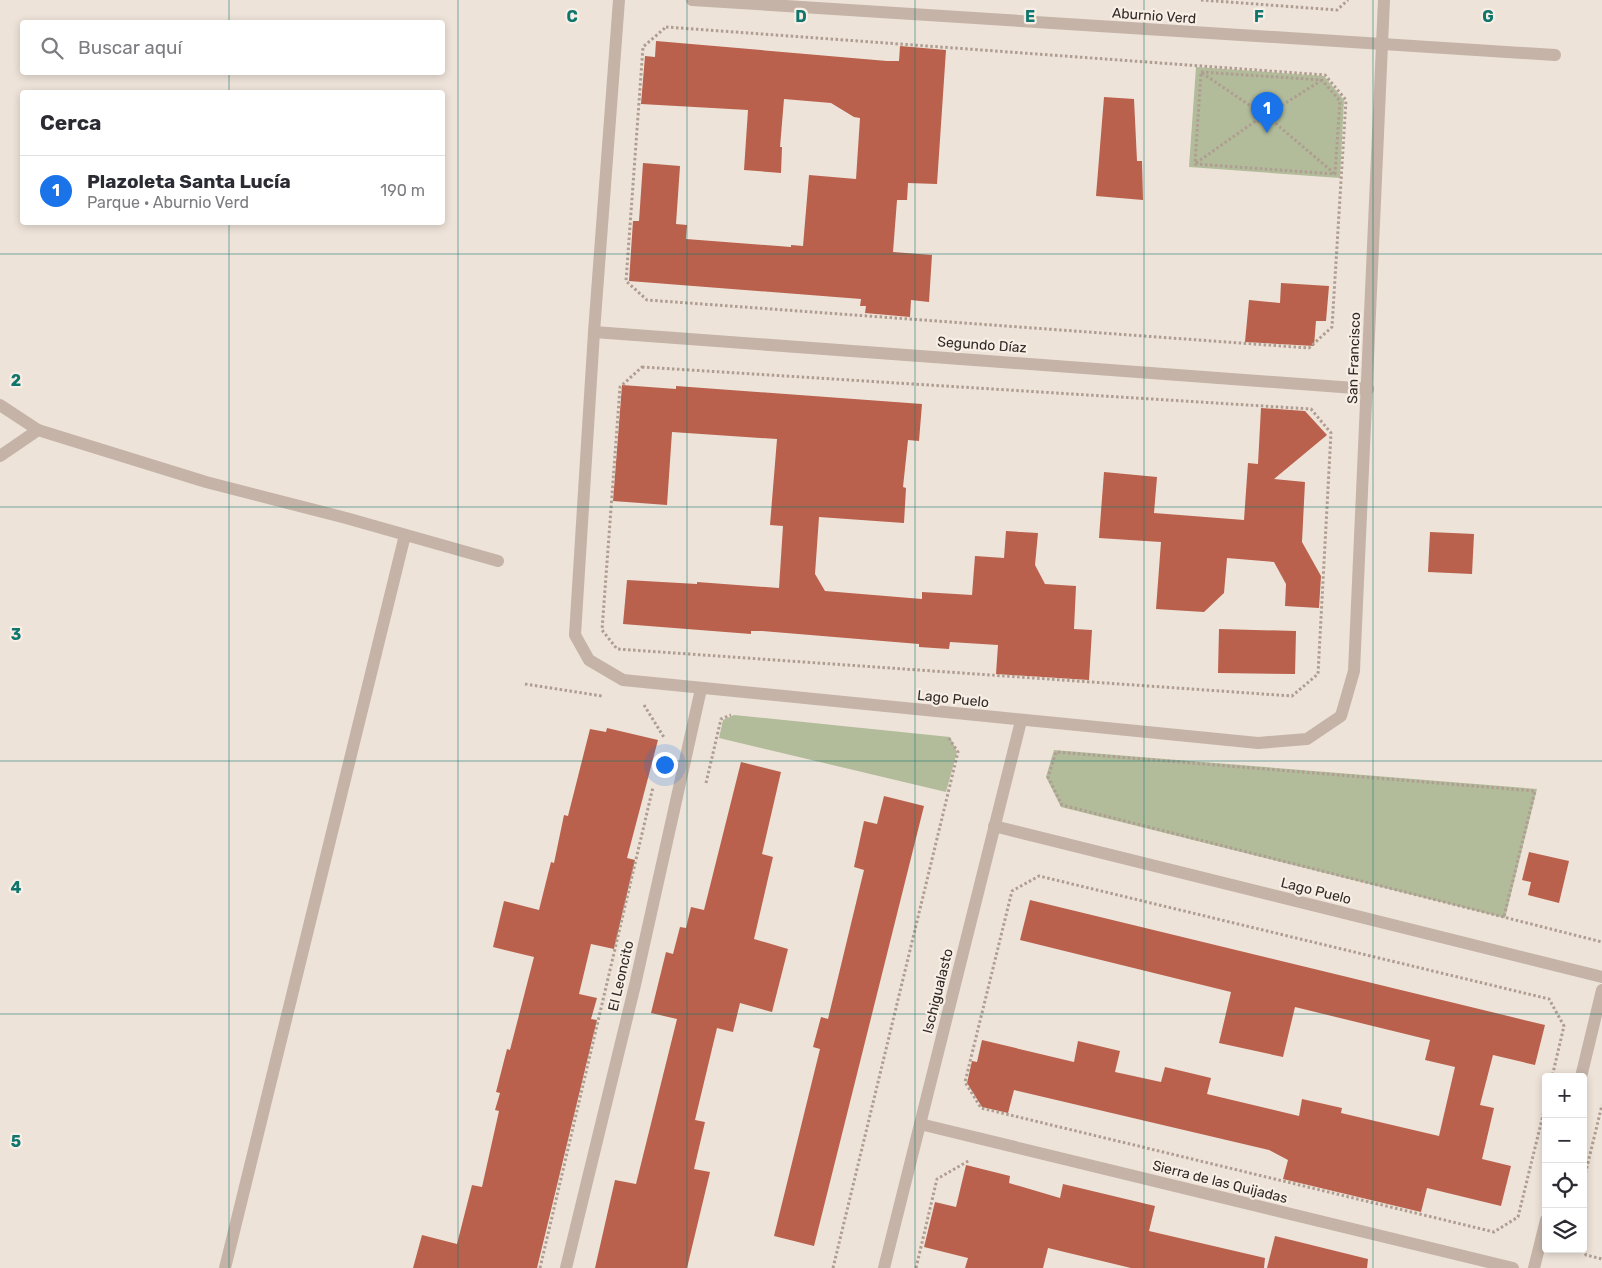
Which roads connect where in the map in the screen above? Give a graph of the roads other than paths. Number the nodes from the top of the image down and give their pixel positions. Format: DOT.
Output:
graph roads {
  1 [pos="619,0"];
  2 [pos="692,0"];
  3 [pos="1384,0"];
  4 [pos="1382,46"];
  5 [pos="1555,55"];
  6 [pos="594,332"];
  7 [pos="1368,389"];
  8 [pos="0,405"];
  9 [pos="38,430"];
  10 [pos="0,456"];
  11 [pos="405,535"];
  12 [pos="498,561"];
  13 [pos="700,689"];
  14 [pos="1341,716"];
  15 [pos="1021,721"];
  16 [pos="994,826"];
  17 [pos="1602,977"];
  18 [pos="1602,990"];
  19 [pos="1582,1073"];
  20 [pos="920,1124"];
  21 [pos="1542,1236"];
  22 [pos="225,1268"];
  23 [pos="566,1268"];
  24 [pos="884,1268"];
  25 [pos="1513,1268"];
  26 [pos="1534,1268"];
  1 -- 6 [label="street"];
  2 -- 4 [label="street, Aburnio Verd"];
  3 -- 4 [label="street, San Francisco"];
  4 -- 5 [label="street, Aburnio Verd"];
  4 -- 7 [label="street, San Francisco"];
  6 -- 7 [label="street, Segundo Díaz"];
  6 -- 13 [label="street, Lago Puelo"];
  7 -- 14 [label="street, San Francisco"];
  8 -- 9 [label="street"];
  9 -- 10 [label="street"];
  9 -- 11 [label="street"];
  11 -- 12 [label="street"];
  11 -- 22 [label="street"];
  13 -- 15 [label="street, Lago Puelo"];
  13 -- 23 [label="street, El Leoncito"];
  14 -- 15 [label="street, Lago Puelo"];
  15 -- 16 [label="street, Ischigualasto"];
  16 -- 17 [label="street, Lago Puelo"];
  16 -- 20 [label="street, Ischigualasto"];
  18 -- 19 [label="street"];
  20 -- 24 [label="street, Ischigualasto"];
  20 -- 25 [label="street, Sierra de las Quijadas"];
  21 -- 26 [label="street"];
}
